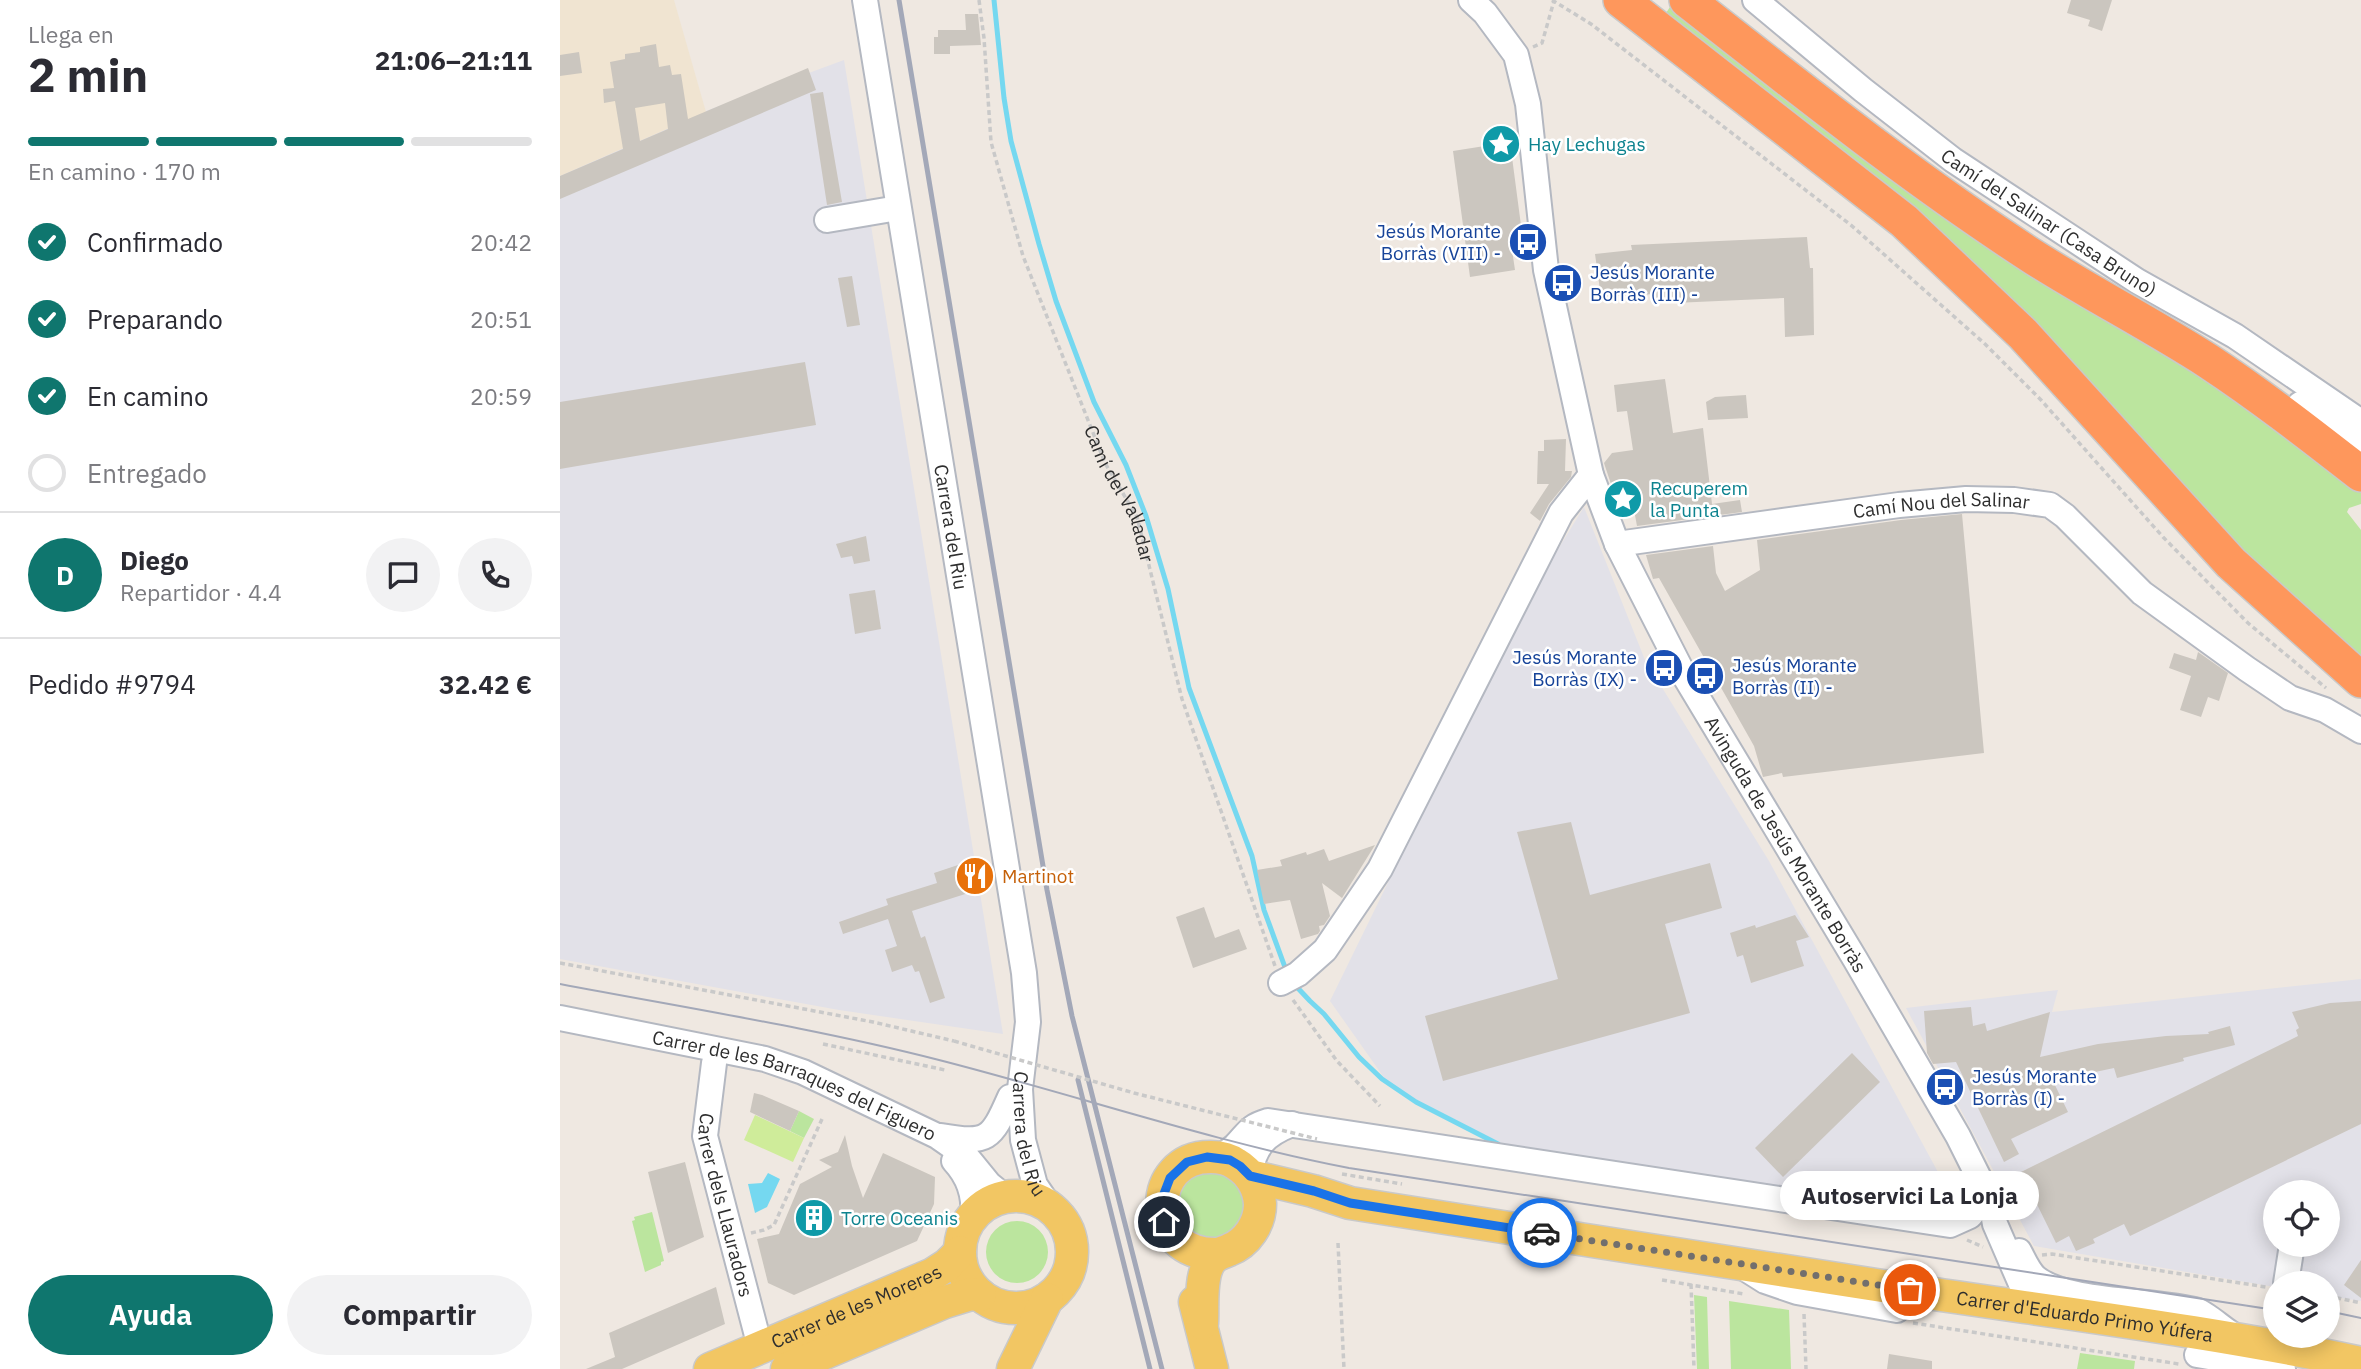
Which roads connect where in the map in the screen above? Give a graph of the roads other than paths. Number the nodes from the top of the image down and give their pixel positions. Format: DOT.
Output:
graph roads {
  1 [pos="865,0"];
  2 [pos="1471,0"];
  3 [pos="1621,0"];
  4 [pos="1687,0"];
  5 [pos="1755,0"];
  6 [pos="898,208"];
  7 [pos="827,220"];
  8 [pos="2035,258"];
  9 [pos="2300,404"];
  10 [pos="2361,422"];
  11 [pos="2361,447"];
  12 [pos="2361,454"];
  13 [pos="2361,474"];
  14 [pos="1591,475"];
  15 [pos="1617,544"];
  16 [pos="2346,686"];
  17 [pos="2361,731"];
  18 [pos="1281,983"];
  19 [pos="560,1018"];
  20 [pos="560,1034"];
  21 [pos="1024,1056"];
  22 [pos="715,1063"];
  23 [pos="1010,1097"];
  24 [pos="1293,1124"];
  25 [pos="937,1136"];
  26 [pos="1220,1157"];
  27 [pos="1249,1176"];
  28 [pos="1006,1197"];
  29 [pos="1990,1199"];
  30 [pos="1350,1203"];
  31 [pos="1050,1208"];
  32 [pos="973,1216"];
  33 [pos="1256,1224"];
  34 [pos="1177,1241"];
  35 [pos="960,1252"];
  36 [pos="1217,1254"];
  37 [pos="1730,1262"];
  38 [pos="2036,1267"];
  39 [pos="1047,1299"];
  40 [pos="992,1301"];
  41 [pos="2040,1308"];
  42 [pos="1901,1315"];
  43 [pos="1202,1323"];
  44 [pos="2239,1339"];
  45 [pos="760,1347"];
  46 [pos="2279,1350"];
  47 [pos="2191,1360"];
  48 [pos="2361,1363"];
  49 [pos="710,1369"];
  50 [pos="787,1369"];
  51 [pos="1011,1369"];
  52 [pos="1212,1369"];
  1 -- 6 [label="street, Carrera del Riu"];
  2 -- 14 [label="street, Avinguda de Jesús Morante Borràs"];
  3 -- 16 [label="highway"];
  4 -- 8 [label="highway"];
  5 -- 10 [label="street, Camí del Salinar (Casa Bruno)"];
  6 -- 7 [label="street"];
  6 -- 21 [label="street, Carrera del Riu"];
  8 -- 9 [label="highway"];
  8 -- 13 [label="highway"];
  9 -- 11 [label="street"];
  9 -- 12 [label="highway"];
  14 -- 15 [label="street, Avinguda de Jesús Morante Borràs"];
  14 -- 18 [label="street"];
  15 -- 17 [label="street, Camí Nou del Salinar"];
  15 -- 29 [label="street, Avinguda de Jesús Morante Borràs"];
  19 -- 25 [label="street, Carrer de les Barraques del Figuero"];
  20 -- 22 [label="street, Carrer de les Barraques del Figuero"];
  21 -- 23 [label="street, Carrera del Riu"];
  21 -- 31 [label="street, Carrera del Riu"];
  22 -- 32 [label="street, Carrer de les Barraques del Figuero"];
  22 -- 45 [label="street, Carrer dels Llauradors"];
  23 -- 25 [label="street"];
  23 -- 28 [label="street, Carrera del Riu"];
  24 -- 26 [label="street"];
  24 -- 27 [label="street"];
  24 -- 29 [label="street"];
  25 -- 28 [label="street, Carrer de les Barraques del Figuero"];
  26 -- 27 [label="main road"];
  26 -- 34 [label="main road"];
  27 -- 30 [label="main road, Carrer d'Eduardo Primo Yúfera"];
  27 -- 33 [label="main road"];
  28 -- 31 [label="main road"];
  28 -- 32 [label="main road"];
  29 -- 38 [label="street, Avinguda de Jesús Morante Borràs"];
  29 -- 41 [label="street, Avinguda de Jesús Morante Borràs"];
  30 -- 33 [label="main road, Carrer d'Eduardo Primo Yúfera"];
  30 -- 37 [label="main road, Carrer d'Eduardo Primo Yúfera"];
  31 -- 39 [label="main road"];
  32 -- 35 [label="main road"];
  33 -- 36 [label="main road"];
  34 -- 36 [label="main road"];
  34 -- 43 [label="main road"];
  35 -- 40 [label="main road"];
  35 -- 45 [label="main road, Carrer de les Moreres"];
  36 -- 43 [label="main road"];
  37 -- 41 [label="main road, Carrer d'Eduardo Primo Yúfera"];
  37 -- 42 [label="street"];
  38 -- 44 [label="street, Carrer d'Eduardo Primo Yúfera"];
  39 -- 40 [label="main road"];
  39 -- 51 [label="main road"];
  40 -- 50 [label="main road, Carrer de les Moreres"];
  40 -- 51 [label="main road"];
  41 -- 44 [label="main road, Carrer d'Eduardo Primo Yúfera"];
  43 -- 52 [label="main road"];
  44 -- 46 [label="main road, Carrer d'Eduardo Primo Yúfera"];
  45 -- 49 [label="main road, Carrer de les Moreres"];
  46 -- 47 [label="street"];
  46 -- 48 [label="main road, Carrer d'Eduardo Primo Yúfera"];
}
